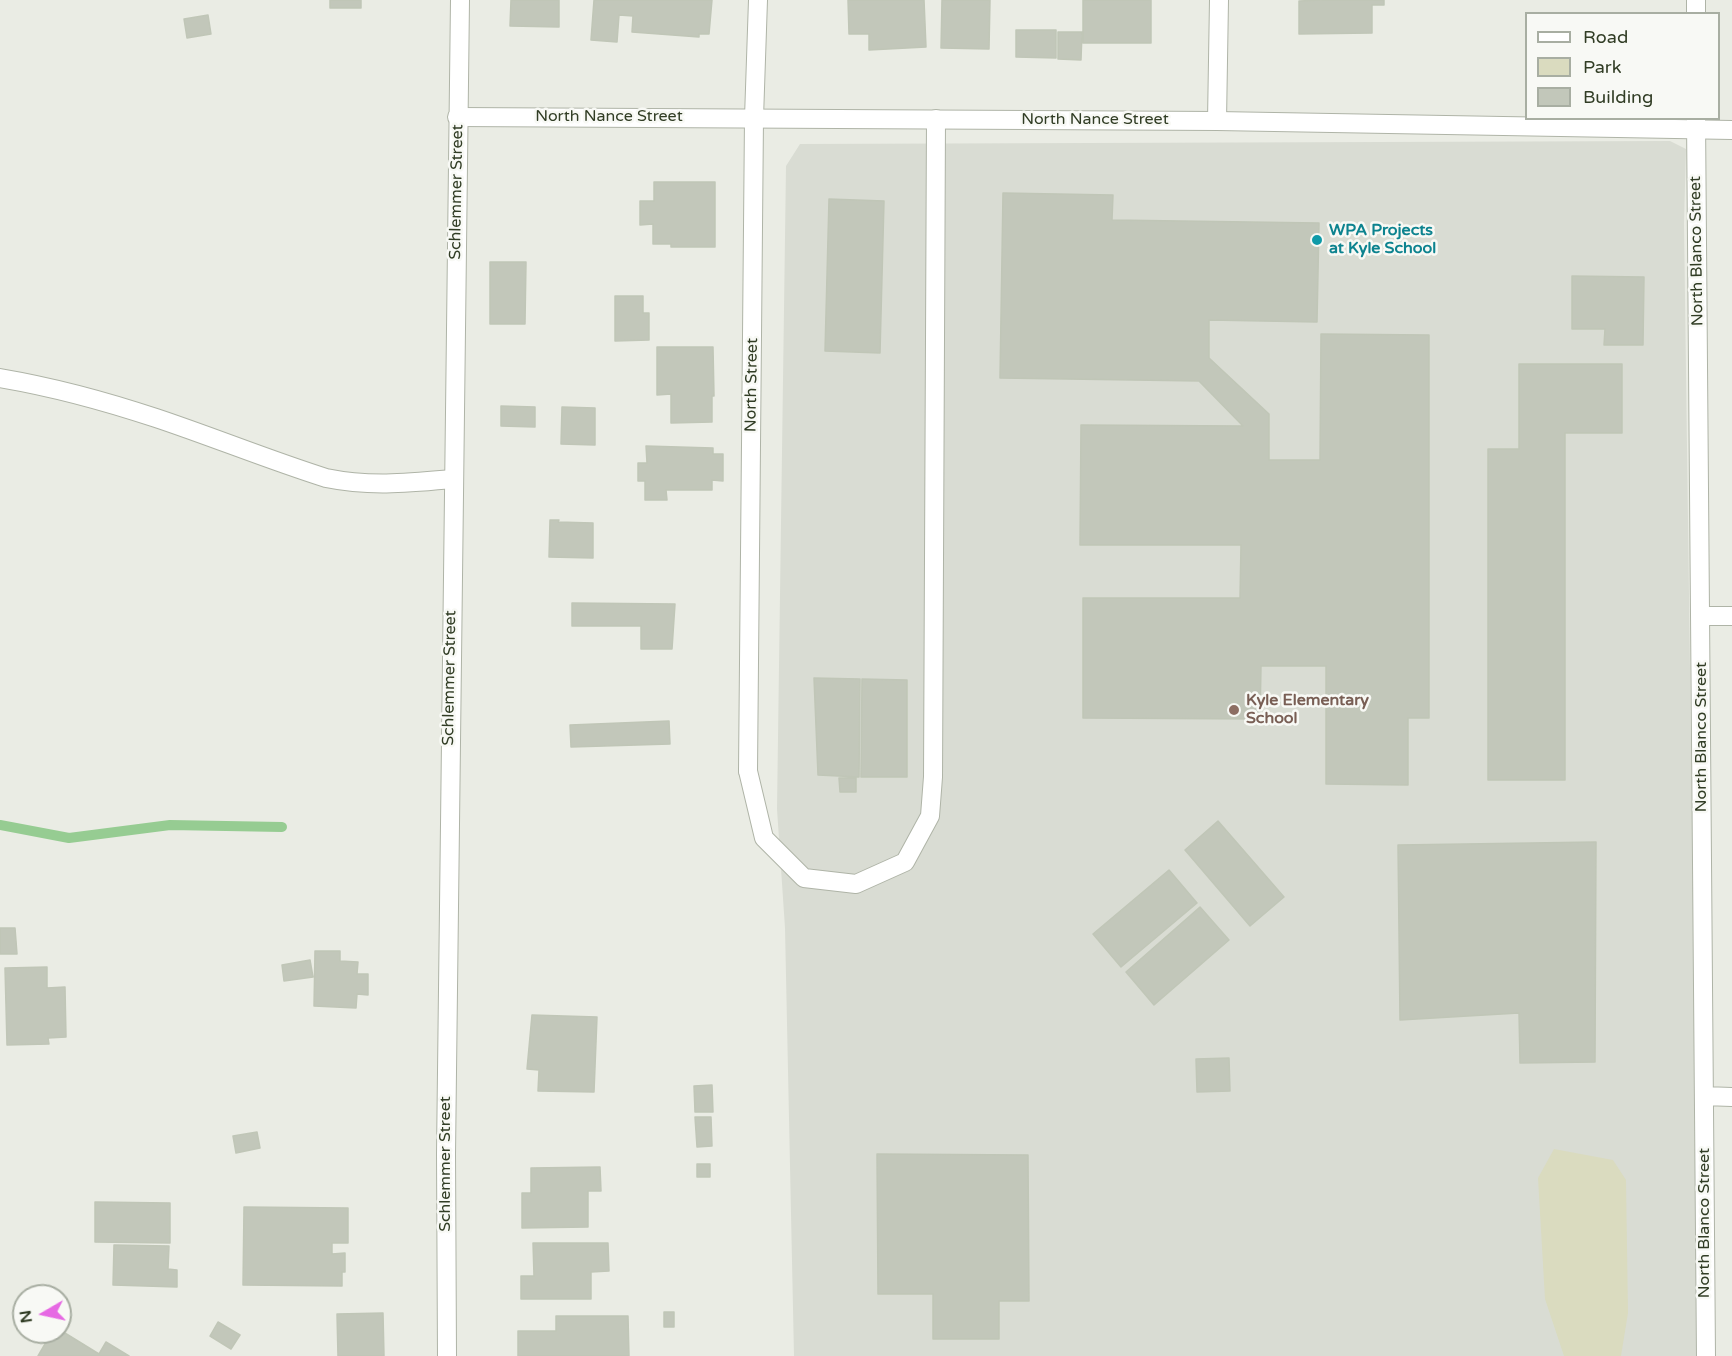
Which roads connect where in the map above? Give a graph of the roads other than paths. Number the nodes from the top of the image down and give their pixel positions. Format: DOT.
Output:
graph roads {
  1 [pos="459,0"];
  2 [pos="758,0"];
  3 [pos="1219,0"];
  4 [pos="458,117"];
  5 [pos="754,118"];
  6 [pos="936,119"];
  7 [pos="1217,121"];
  8 [pos="1696,124"];
  9 [pos="1732,129"];
  10 [pos="0,378"];
  11 [pos="453,478"];
  12 [pos="1701,616"];
  13 [pos="1732,616"];
  14 [pos="1704,1096"];
  15 [pos="1732,1097"];
  16 [pos="447,1356"];
  17 [pos="1706,1356"];
  1 -- 4 [label="street, Schlemmer Street"];
  2 -- 5 [label="street, North Street"];
  3 -- 7 [label="street"];
  4 -- 5 [label="street, North Nance Street"];
  4 -- 11 [label="street, Schlemmer Street"];
  5 -- 6 [label="street, North Nance Street"];
  5 -- 6 [label="street, North Street"];
  6 -- 7 [label="street, North Nance Street"];
  7 -- 8 [label="street, North Nance Street"];
  8 -- 9 [label="street, North Nance Street"];
  8 -- 12 [label="street, North Blanco Street"];
  10 -- 11 [label="street"];
  11 -- 16 [label="street, Schlemmer Street"];
  12 -- 13 [label="street"];
  12 -- 14 [label="street, North Blanco Street"];
  14 -- 15 [label="street"];
  14 -- 17 [label="street, North Blanco Street"];
}
